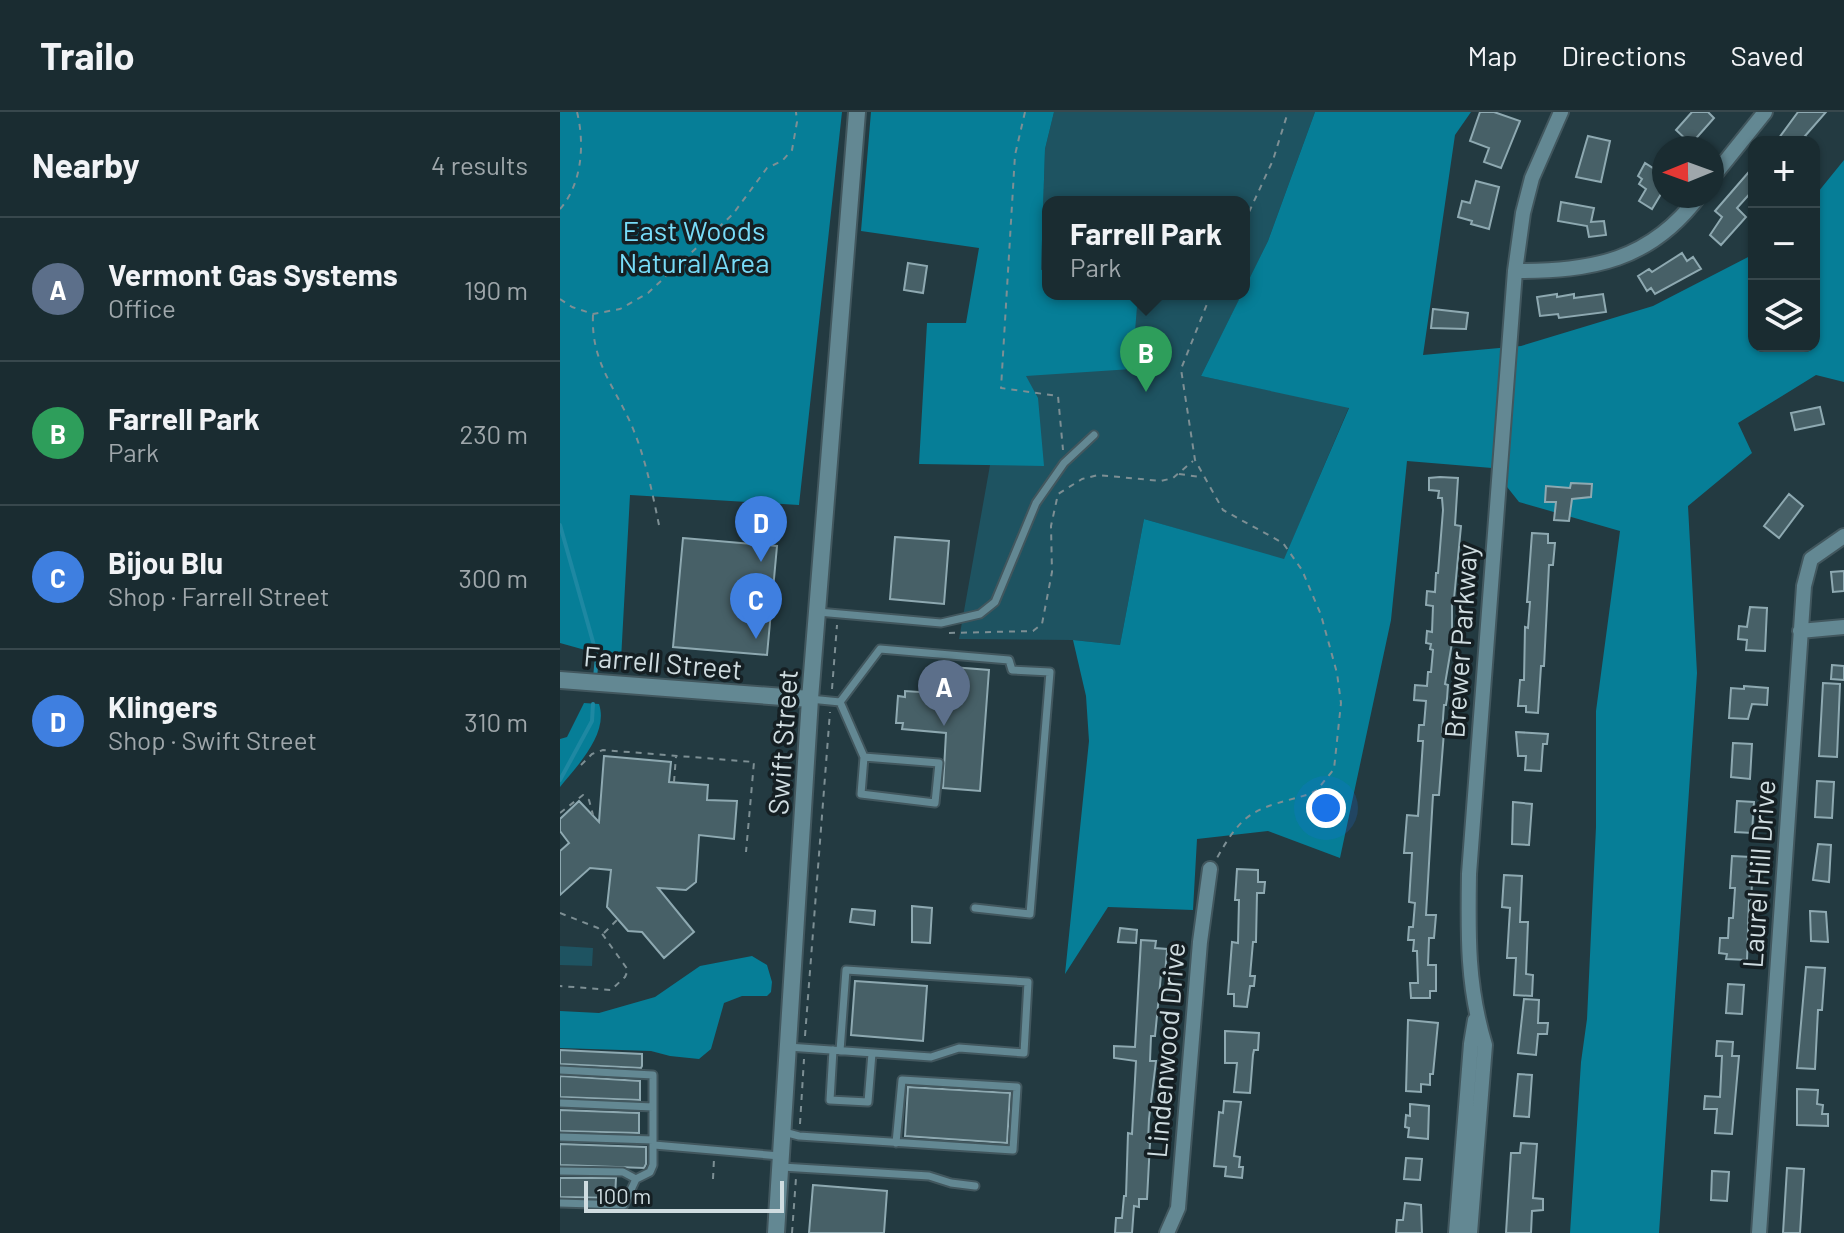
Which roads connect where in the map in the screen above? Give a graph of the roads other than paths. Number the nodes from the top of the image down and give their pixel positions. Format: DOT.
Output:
graph roads {
  1 [pos="857,112"];
  2 [pos="1561,112"];
  3 [pos="1765,112"];
  4 [pos="1724,163"];
  5 [pos="1689,208"];
  6 [pos="1515,271"];
  7 [pos="1094,435"];
  8 [pos="1844,536"];
  9 [pos="818,612"];
  10 [pos="1844,627"];
  11 [pos="1800,631"];
  12 [pos="568,680"];
  13 [pos="810,699"];
  14 [pos="835,702"];
  15 [pos="864,757"];
  16 [pos="1210,869"];
  17 [pos="975,908"];
  18 [pos="1476,1015"];
  19 [pos="796,1047"];
  20 [pos="836,1050"];
  21 [pos="872,1053"];
  22 [pos="560,1070"];
  23 [pos="560,1103"];
  24 [pos="653,1107"];
  25 [pos="782,1132"];
  26 [pos="560,1137"];
  27 [pos="654,1143"];
  28 [pos="896,1143"];
  29 [pos="786,1163"];
  30 [pos="560,1171"];
  31 [pos="636,1179"];
  32 [pos="975,1186"];
  33 [pos="560,1203"];
  34 [pos="776,1233"];
  35 [pos="1167,1233"];
  36 [pos="1456,1233"];
  37 [pos="1470,1233"];
  38 [pos="1759,1233"];
  1 -- 9 [label="street, Swift Street"];
  2 -- 6 [label="street, Brewer Parkway"];
  3 -- 4 [label="street"];
  5 -- 6 [label="street"];
  6 -- 18 [label="street, Brewer Parkway"];
  7 -- 9 [label="lane"];
  8 -- 11 [label="street, Laurel Hill Drive"];
  9 -- 13 [label="street, Swift Street"];
  10 -- 11 [label="street"];
  11 -- 38 [label="street, Laurel Hill Drive"];
  12 -- 13 [label="street, Farrell Street"];
  13 -- 14 [label="lane"];
  13 -- 19 [label="street, Swift Street"];
  14 -- 15 [label="lane"];
  14 -- 17 [label="lane"];
  15 -- 15 [label="lane"];
  16 -- 35 [label="street, Lindenwood Drive"];
  18 -- 36 [label="street, Brewer Parkway"];
  18 -- 37 [label="street, Brewer Parkway"];
  19 -- 20 [label="lane"];
  19 -- 25 [label="street, Swift Street"];
  20 -- 21 [label="lane"];
  20 -- 21 [label="lane"];
  20 -- 21 [label="lane"];
  22 -- 24 [label="lane"];
  23 -- 24 [label="lane"];
  24 -- 27 [label="lane"];
  25 -- 28 [label="lane"];
  25 -- 29 [label="street, Swift Street"];
  26 -- 27 [label="lane"];
  27 -- 29 [label="lane"];
  27 -- 31 [label="lane"];
  28 -- 28 [label="lane"];
  29 -- 32 [label="lane"];
  29 -- 34 [label="street, Swift Street"];
  30 -- 31 [label="lane"];
  31 -- 33 [label="lane"];
}
